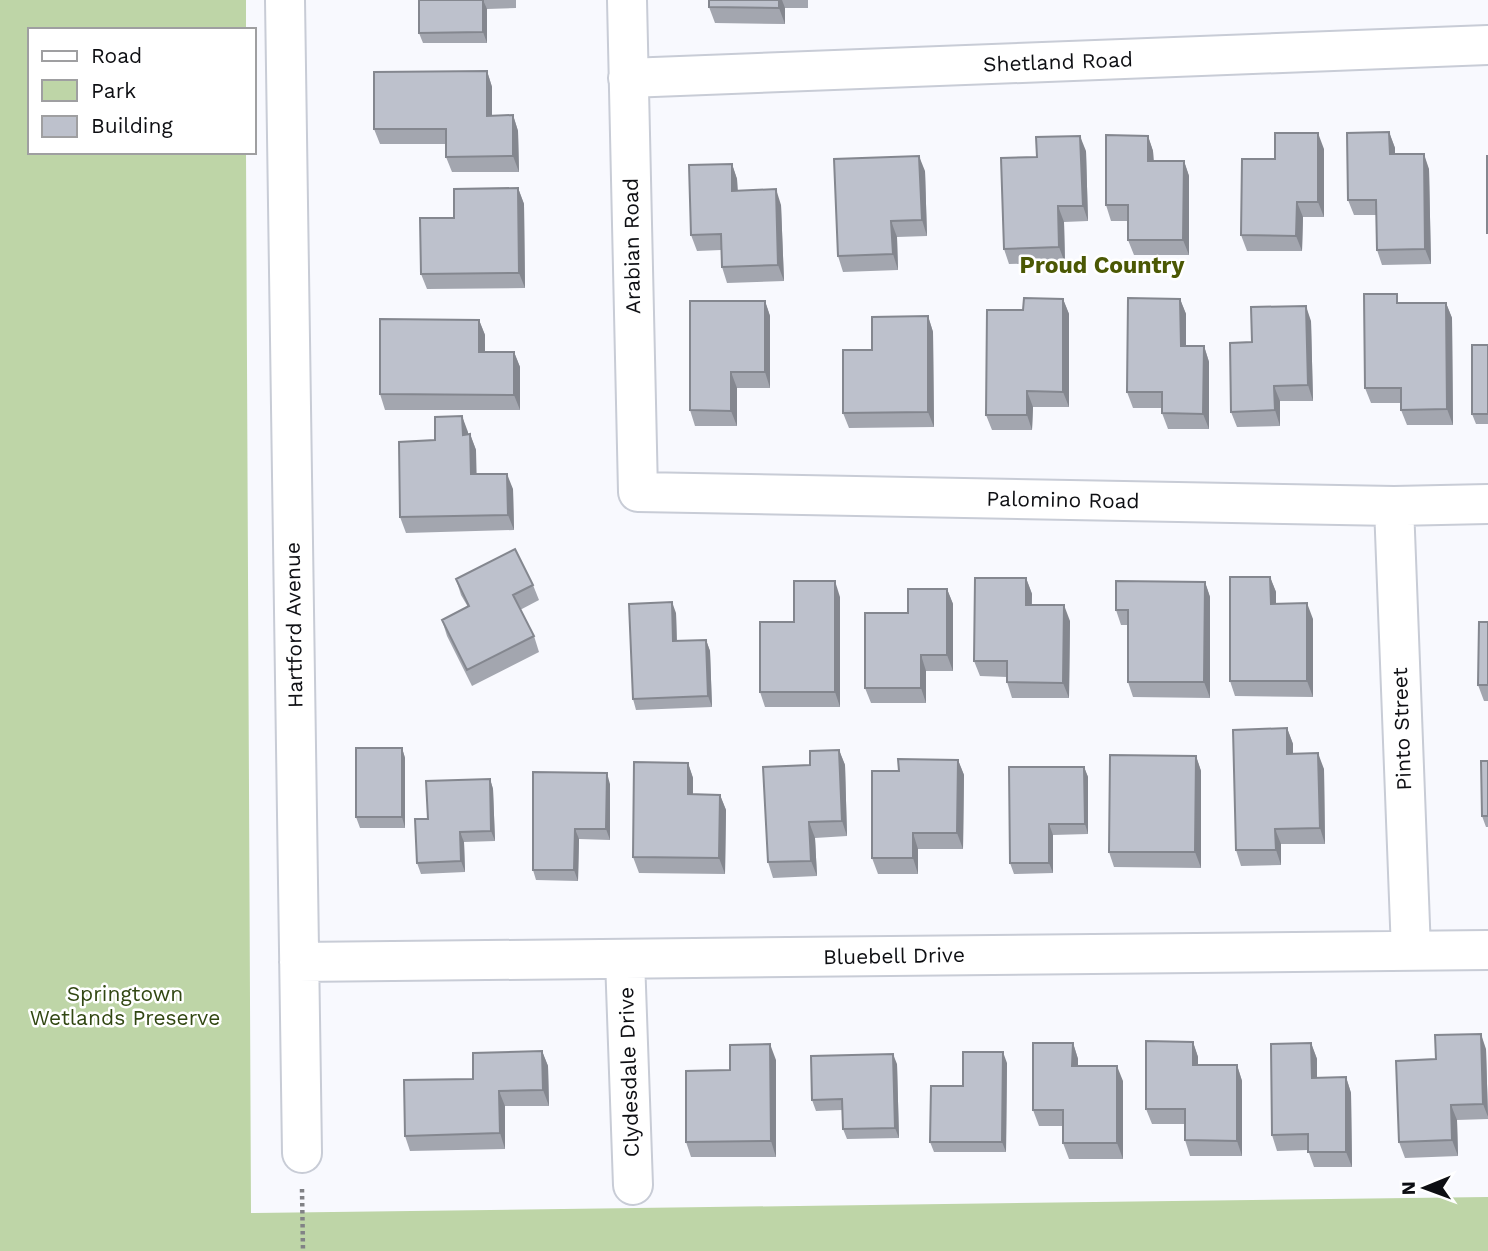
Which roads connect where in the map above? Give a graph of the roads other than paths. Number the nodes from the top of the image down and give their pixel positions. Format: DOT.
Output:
graph roads {
  1 [pos="285,0"];
  2 [pos="627,0"];
  3 [pos="1488,46"];
  4 [pos="628,78"];
  5 [pos="638,492"];
  6 [pos="1488,504"];
  7 [pos="1394,506"];
  8 [pos="1488,950"];
  9 [pos="1411,951"];
  10 [pos="625,959"];
  11 [pos="299,962"];
  12 [pos="302,1153"];
  13 [pos="633,1185"];
  1 -- 11 [label="street, Hartford Avenue"];
  2 -- 4 [label="street, Arabian Road"];
  3 -- 4 [label="street, Shetland Road"];
  4 -- 5 [label="street, Arabian Road"];
  5 -- 7 [label="street, Palomino Road"];
  6 -- 7 [label="street, Palomino Road"];
  7 -- 9 [label="street, Pinto Street"];
  8 -- 9 [label="street, Bluebell Drive"];
  9 -- 10 [label="street, Bluebell Drive"];
  10 -- 11 [label="street, Bluebell Drive"];
  10 -- 13 [label="street, Clydesdale Drive"];
  11 -- 12 [label="street, Hartford Avenue"];
}
